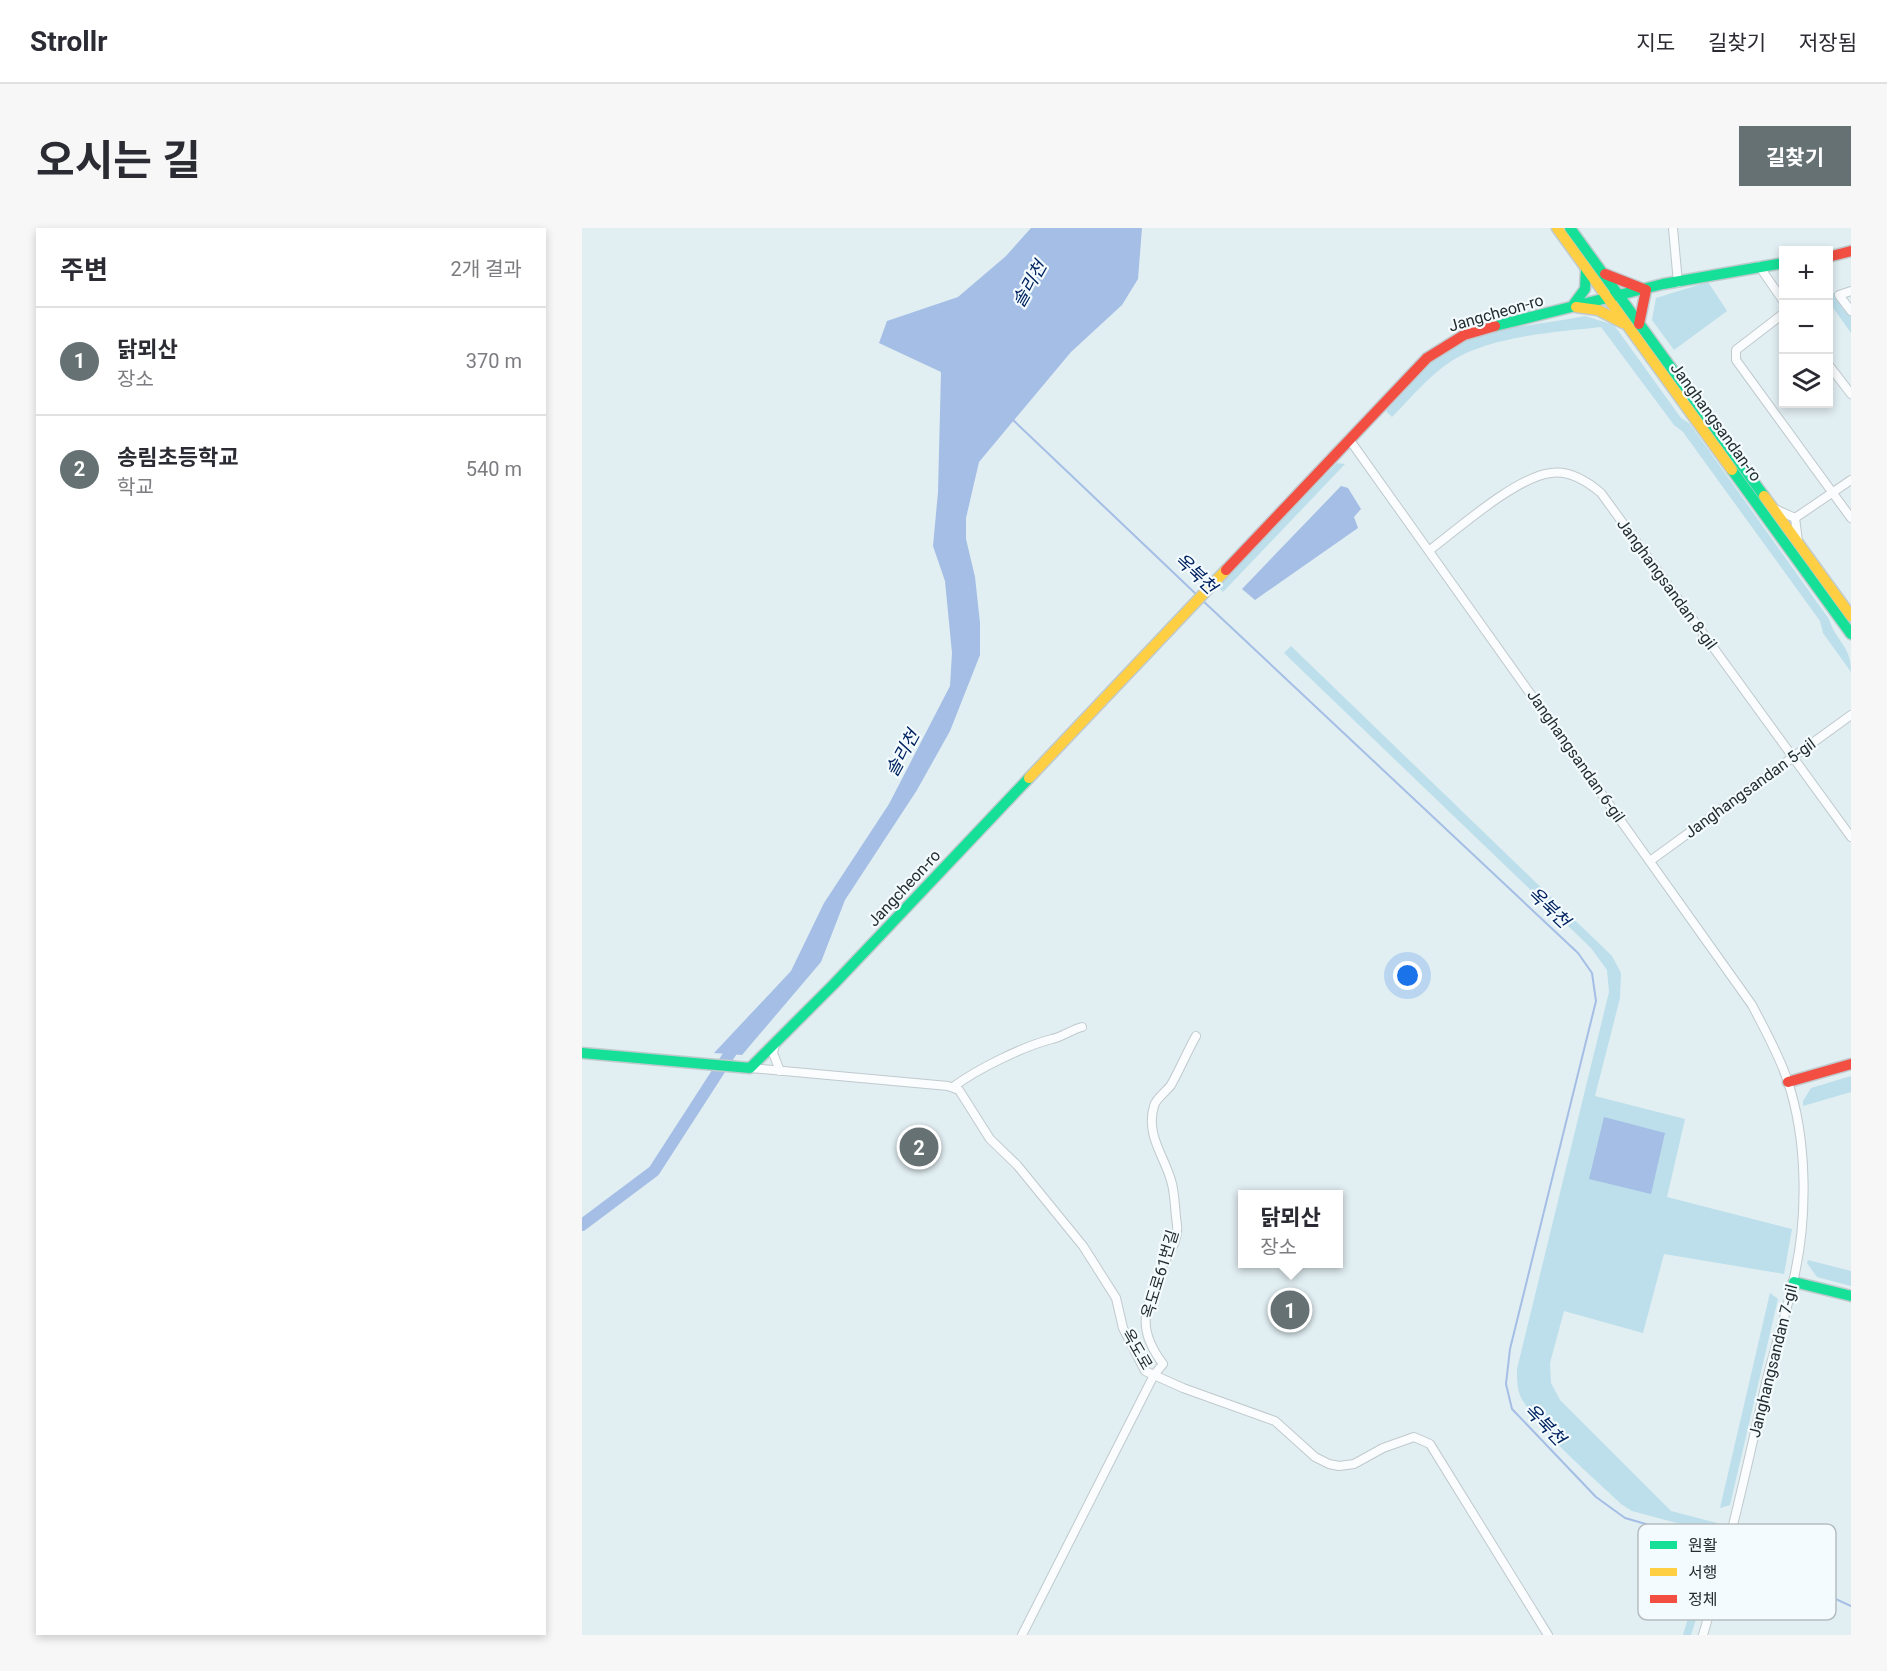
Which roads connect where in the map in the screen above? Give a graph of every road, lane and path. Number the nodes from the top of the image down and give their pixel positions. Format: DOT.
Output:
graph roads {
  1 [pos="1557,228"];
  2 [pos="1570,228"];
  3 [pos="1673,228"];
  4 [pos="1851,251"];
  5 [pos="1833,255"];
  6 [pos="1779,264"];
  7 [pos="1759,266"];
  8 [pos="1586,267"];
  9 [pos="1602,273"];
  10 [pos="1678,283"];
  11 [pos="1646,290"];
  12 [pos="1851,291"];
  13 [pos="1612,295"];
  14 [pos="1783,300"];
  15 [pos="1573,306"];
  16 [pos="1851,311"];
  17 [pos="1779,317"];
  18 [pos="1634,326"];
  19 [pos="1833,371"];
  20 [pos="1851,394"];
  21 [pos="1348,440"];
  22 [pos="1851,480"];
  23 [pos="1833,492"];
  24 [pos="1773,508"];
  25 [pos="1796,518"];
  26 [pos="1851,518"];
  27 [pos="1799,544"];
  28 [pos="1430,550"];
  29 [pos="1851,616"];
  30 [pos="1851,634"];
  31 [pos="1851,715"];
  32 [pos="1793,757"];
  33 [pos="1851,837"];
  34 [pos="1650,861"];
  35 [pos="1082,1027"];
  36 [pos="1196,1036"];
  37 [pos="776,1042"];
  38 [pos="582,1053"];
  39 [pos="1851,1064"];
  40 [pos="750,1068"];
  41 [pos="780,1071"];
  42 [pos="1788,1082"];
  43 [pos="953,1088"];
  44 [pos="1794,1282"];
  45 [pos="1851,1296"];
  46 [pos="1154,1375"];
  47 [pos="1735,1524"];
  48 [pos="1707,1620"];
  49 [pos="1022,1635"];
  50 [pos="1548,1635"];
  51 [pos="1703,1635"];
  1 -- 8 [label="main road, Janghangsandan-ro"];
  2 -- 9 [label="main road, Janghangsandan-ro"];
  3 -- 10 [label="street"];
  4 -- 5 [label="main road"];
  6 -- 7 [label="main road, Jangcheon-ro"];
  7 -- 10 [label="main road, Jangcheon-ro"];
  7 -- 14 [label="street"];
  8 -- 13 [label="main road, Janghangsandan-ro"];
  8 -- 15 [label="main road"];
  9 -- 11 [label="main road"];
  9 -- 13 [label="main road, Janghangsandan-ro"];
  10 -- 11 [label="main road, Jangcheon-ro"];
  11 -- 13 [label="main road, Jangcheon-ro"];
  11 -- 18 [label="main road"];
  12 -- 16 [label="street"];
  13 -- 15 [label="main road, Jangcheon-ro"];
  13 -- 18 [label="main road, Janghangsandan-ro"];
  15 -- 18 [label="main road"];
  15 -- 21 [label="main road, Jangcheon-ro"];
  17 -- 23 [label="street"];
  18 -- 24 [label="main road, Janghangsandan-ro"];
  18 -- 30 [label="main road, Janghangsandan-ro"];
  19 -- 20 [label="street"];
  21 -- 28 [label="street, Janghangsandan 6-gil"];
  21 -- 37 [label="main road, Jangcheon-ro"];
  22 -- 23 [label="street"];
  23 -- 25 [label="street"];
  23 -- 26 [label="street"];
  24 -- 25 [label="street"];
  24 -- 27 [label="main road, Janghangsandan-ro"];
  25 -- 27 [label="street"];
  27 -- 29 [label="main road, Janghangsandan-ro"];
  28 -- 32 [label="street, Janghangsandan 8-gil"];
  28 -- 34 [label="street, Janghangsandan 6-gil"];
  31 -- 32 [label="street, Janghangsandan 5-gil"];
  32 -- 33 [label="street, Janghangsandan 8-gil"];
  32 -- 34 [label="street, Janghangsandan 5-gil"];
  34 -- 42 [label="street, Janghangsandan 6-gil"];
  35 -- 43 [label="street"];
  36 -- 46 [label="street, 옥도로61번길"];
  37 -- 40 [label="main road, Jangcheon-ro"];
  37 -- 41 [label="street"];
  38 -- 40 [label="main road"];
  39 -- 42 [label="main road"];
  40 -- 41 [label="street"];
  41 -- 43 [label="street"];
  42 -- 44 [label="street, Janghangsandan 7-gil"];
  43 -- 46 [label="street, 옥도로"];
  44 -- 45 [label="main road"];
  44 -- 47 [label="street, Janghangsandan 7-gil"];
  46 -- 49 [label="street"];
  46 -- 50 [label="street, 옥도로"];
  48 -- 51 [label="street, Janghangsandan 7-gil"];
}
